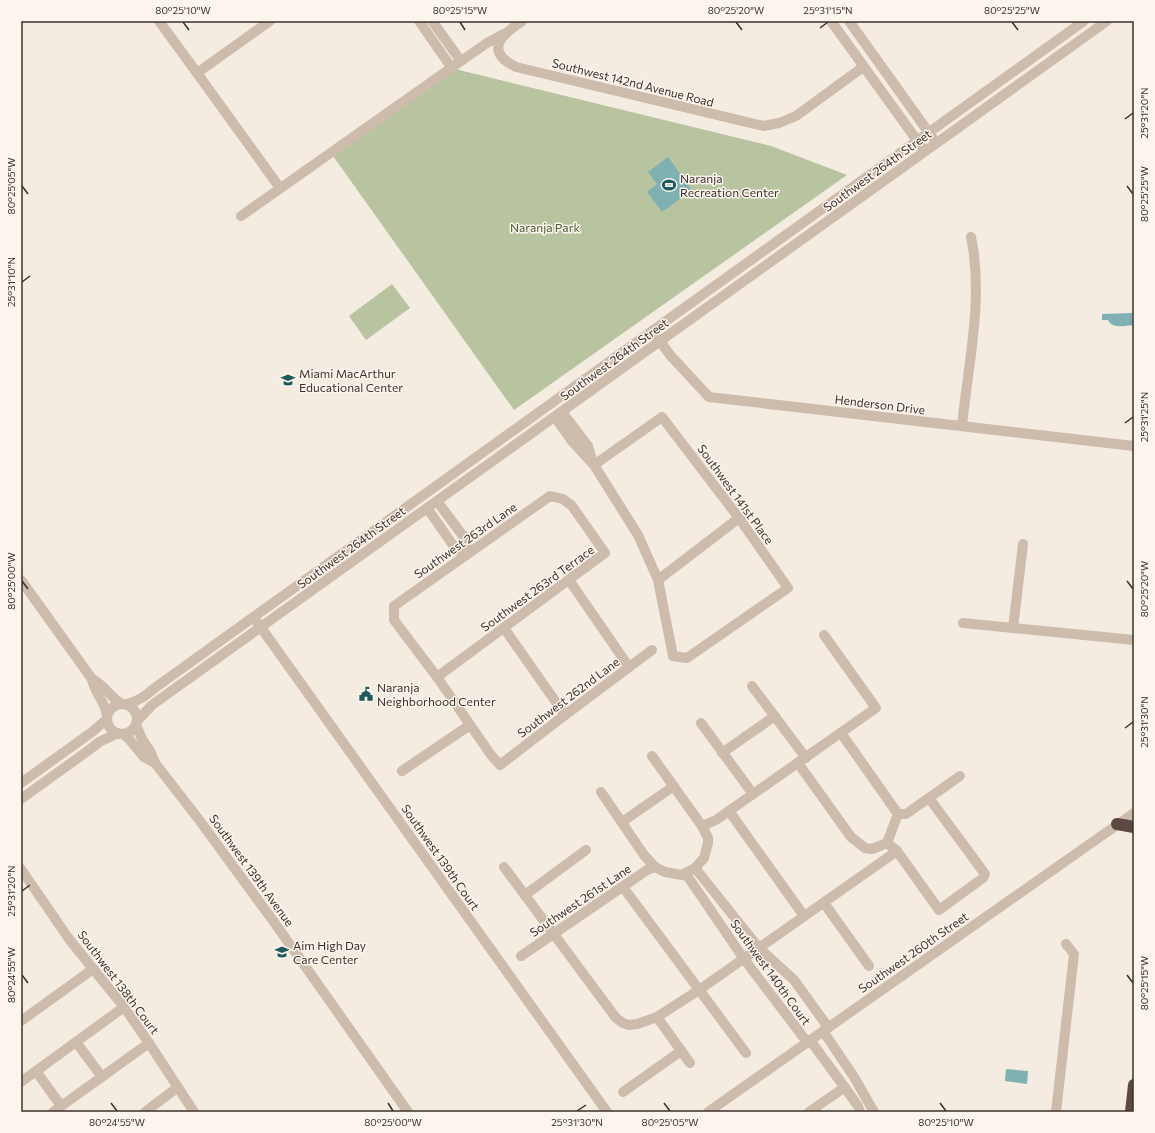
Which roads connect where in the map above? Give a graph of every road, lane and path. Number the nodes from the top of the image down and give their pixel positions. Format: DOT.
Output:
graph roads {
  1 [pos="159,21"];
  2 [pos="270,21"];
  3 [pos="419,21"];
  4 [pos="432,21"];
  5 [pos="522,21"];
  6 [pos="831,21"];
  7 [pos="848,21"];
  8 [pos="1084,21"];
  9 [pos="1107,21"];
  10 [pos="504,34"];
  11 [pos="461,61"];
  12 [pos="451,67"];
  13 [pos="863,67"];
  14 [pos="197,73"];
  15 [pos="929,132"];
  16 [pos="917,141"];
  17 [pos="936,144"];
  18 [pos="925,152"];
  19 [pos="280,188"];
  20 [pos="241,216"];
  21 [pos="971,237"];
  22 [pos="652,331"];
  23 [pos="660,342"];
  24 [pos="558,414"];
  25 [pos="962,426"];
  26 [pos="1134,446"];
  27 [pos="594,465"];
  28 [pos="550,496"];
  29 [pos="438,501"];
  30 [pos="427,508"];
  31 [pos="739,518"];
  32 [pos="454,524"];
  33 [pos="444,532"];
  34 [pos="1023,544"];
  35 [pos="466,555"];
  36 [pos="21,580"];
  37 [pos="569,580"];
  38 [pos="658,580"];
  39 [pos="254,617"];
  40 [pos="963,622"];
  41 [pos="261,628"];
  42 [pos="504,628"];
  43 [pos="1013,628"];
  44 [pos="824,635"];
  45 [pos="1134,640"];
  46 [pos="652,650"];
  47 [pos="629,667"];
  48 [pos="437,677"];
  49 [pos="92,679"];
  50 [pos="752,686"];
  51 [pos="124,704"];
  52 [pos="565,715"];
  53 [pos="775,716"];
  54 [pos="107,717"];
  55 [pos="137,722"];
  56 [pos="701,723"];
  57 [pos="470,725"];
  58 [pos="841,733"];
  59 [pos="120,734"];
  60 [pos="722,752"];
  61 [pos="652,756"];
  62 [pos="802,760"];
  63 [pos="155,763"];
  64 [pos="402,771"];
  65 [pos="960,776"];
  66 [pos="21,783"];
  67 [pos="674,786"];
  68 [pos="601,792"];
  69 [pos="753,794"];
  70 [pos="929,798"];
  71 [pos="21,799"];
  72 [pos="729,811"];
  73 [pos="1134,813"];
  74 [pos="898,814"];
  75 [pos="622,822"];
  76 [pos="1117,824"];
  77 [pos="702,826"];
  78 [pos="1134,827"];
  79 [pos="887,842"];
  80 [pos="586,850"];
  81 [pos="897,851"];
  82 [pos="504,867"];
  83 [pos="655,867"];
  84 [pos="695,868"];
  85 [pos="21,870"];
  86 [pos="686,874"];
  87 [pos="623,887"];
  88 [pos="524,895"];
  89 [pos="824,903"];
  90 [pos="727,908"];
  91 [pos="715,916"];
  92 [pos="804,916"];
  93 [pos="553,934"];
  94 [pos="1066,944"];
  95 [pos="759,948"];
  96 [pos="521,956"];
  97 [pos="744,958"];
  98 [pos="869,966"];
  99 [pos="93,969"];
  100 [pos="700,990"];
  101 [pos="124,1008"];
  102 [pos="656,1017"];
  103 [pos="21,1021"];
  104 [pos="826,1029"];
  105 [pos="809,1041"];
  106 [pos="76,1042"];
  107 [pos="149,1043"];
  108 [pos="681,1051"];
  109 [pos="746,1053"];
  110 [pos="690,1063"];
  111 [pos="36,1071"];
  112 [pos="102,1077"];
  113 [pos="21,1082"];
  114 [pos="1134,1085"];
  115 [pos="178,1087"];
  116 [pos="845,1087"];
  117 [pos="622,1092"];
  118 [pos="57,1109"];
  119 [pos="811,1111"];
  120 [pos="145,1112"];
  121 [pos="194,1112"];
  122 [pos="408,1112"];
  123 [pos="607,1112"];
  124 [pos="708,1112"];
  125 [pos="860,1112"];
  126 [pos="874,1112"];
  127 [pos="1056,1112"];
  128 [pos="1131,1112"];
  1 -- 14 [label="street"];
  2 -- 14 [label="street"];
  3 -- 12 [label="street"];
  4 -- 11 [label="street"];
  5 -- 10 [label="street"];
  6 -- 13 [label="street"];
  7 -- 15 [label="street"];
  8 -- 15 [label="street, Southwest 264th Street"];
  9 -- 17 [label="street, Southwest 264th Street"];
  10 -- 11 [label="street"];
  10 -- 13 [label="street, Southwest 142nd Avenue Road"];
  11 -- 12 [label="street"];
  12 -- 19 [label="street"];
  13 -- 16 [label="street"];
  14 -- 19 [label="street"];
  15 -- 16 [label="street, Southwest 264th Street"];
  15 -- 17 [label="street"];
  16 -- 18 [label="street"];
  16 -- 22 [label="street, Southwest 264th Street"];
  17 -- 18 [label="street, Southwest 264th Street"];
  18 -- 23 [label="street, Southwest 264th Street"];
  19 -- 20 [label="street"];
  21 -- 25 [label="street"];
  22 -- 23 [label="street, Henderson Drive"];
  22 -- 39 [label="street, Southwest 264th Street"];
  23 -- 24 [label="street, Southwest 264th Street"];
  23 -- 25 [label="street, Henderson Drive"];
  24 -- 27 [label="street"];
  24 -- 29 [label="street, Southwest 264th Street"];
  25 -- 26 [label="street, Henderson Drive"];
  27 -- 31 [label="street, Southwest 141st Place"];
  27 -- 38 [label="street"];
  28 -- 35 [label="street, Southwest 263rd Lane"];
  28 -- 37 [label="street, Southwest 263rd Terrace"];
  29 -- 30 [label="street, Southwest 264th Street"];
  29 -- 32 [label="street"];
  30 -- 33 [label="street"];
  30 -- 41 [label="street, Southwest 264th Street"];
  31 -- 38 [label="street"];
  31 -- 38 [label="street, Southwest 141st Place"];
  32 -- 33 [label="street"];
  32 -- 35 [label="street"];
  33 -- 35 [label="street"];
  34 -- 43 [label="street"];
  35 -- 48 [label="street, Southwest 263rd Lane"];
  36 -- 49 [label="street"];
  37 -- 42 [label="street, Southwest 263rd Terrace"];
  37 -- 47 [label="street"];
  39 -- 41 [label="street, Southwest 139th Court"];
  39 -- 51 [label="street, Southwest 264th Street"];
  40 -- 43 [label="street"];
  41 -- 55 [label="street, Southwest 264th Street"];
  41 -- 123 [label="street, Southwest 139th Court"];
  42 -- 48 [label="street, Southwest 263rd Terrace"];
  42 -- 52 [label="street"];
  43 -- 45 [label="street"];
  44 -- 58 [label="street"];
  46 -- 47 [label="street, Southwest 262nd Lane"];
  47 -- 52 [label="street, Southwest 262nd Lane"];
  48 -- 57 [label="street"];
  49 -- 51 [label="street"];
  49 -- 54 [label="street"];
  50 -- 53 [label="street"];
  51 -- 54 [label="street"];
  51 -- 55 [label="street"];
  52 -- 57 [label="street, Southwest 262nd Lane"];
  53 -- 60 [label="street"];
  53 -- 62 [label="street"];
  54 -- 59 [label="street"];
  54 -- 66 [label="street"];
  55 -- 59 [label="street"];
  55 -- 63 [label="street, Southwest 139th Avenue"];
  56 -- 60 [label="street"];
  57 -- 64 [label="street"];
  58 -- 62 [label="street"];
  58 -- 74 [label="street"];
  59 -- 63 [label="street, Southwest 139th Avenue"];
  59 -- 71 [label="street"];
  60 -- 69 [label="street"];
  61 -- 67 [label="street"];
  62 -- 69 [label="street"];
  62 -- 79 [label="street"];
  63 -- 122 [label="street, Southwest 139th Avenue"];
  65 -- 70 [label="street"];
  67 -- 75 [label="street"];
  67 -- 77 [label="street"];
  68 -- 75 [label="street"];
  69 -- 72 [label="street"];
  70 -- 74 [label="street"];
  70 -- 81 [label="street"];
  72 -- 77 [label="street"];
  72 -- 92 [label="street"];
  73 -- 76 [label="street, Southwest 260th Street"];
  74 -- 79 [label="street"];
  75 -- 83 [label="street"];
  76 -- 78 [label="highway"];
  76 -- 104 [label="street, Southwest 260th Street"];
  77 -- 84 [label="street"];
  79 -- 81 [label="street"];
  80 -- 88 [label="street"];
  81 -- 89 [label="street"];
  82 -- 88 [label="street"];
  83 -- 86 [label="street"];
  83 -- 87 [label="street, Southwest 261st Lane"];
  84 -- 86 [label="street"];
  84 -- 90 [label="street, Southwest 140th Court"];
  85 -- 99 [label="street, Southwest 138th Court"];
  86 -- 91 [label="street, Southwest 140th Court"];
  87 -- 93 [label="street, Southwest 261st Lane"];
  87 -- 100 [label="street"];
  88 -- 93 [label="street"];
  89 -- 92 [label="street"];
  89 -- 98 [label="street"];
  90 -- 91 [label="street, Southwest 140th Court"];
  90 -- 95 [label="street, Southwest 140th Court"];
  91 -- 97 [label="street, Southwest 140th Court"];
  92 -- 95 [label="street"];
  93 -- 96 [label="street, Southwest 261st Lane"];
  93 -- 102 [label="street"];
  94 -- 127 [label="street"];
  95 -- 97 [label="street"];
  95 -- 104 [label="street, Southwest 140th Court"];
  97 -- 100 [label="street"];
  97 -- 105 [label="street, Southwest 140th Court"];
  99 -- 101 [label="street, Southwest 138th Court"];
  99 -- 103 [label="street"];
  100 -- 102 [label="street"];
  100 -- 109 [label="street"];
  101 -- 106 [label="street"];
  101 -- 107 [label="street, Southwest 138th Court"];
  102 -- 108 [label="street"];
  104 -- 105 [label="street, Southwest 260th Street"];
  104 -- 126 [label="street, Southwest 140th Court"];
  105 -- 116 [label="street, Southwest 140th Court"];
  105 -- 124 [label="street, Southwest 260th Street"];
  106 -- 111 [label="street"];
  106 -- 112 [label="street"];
  107 -- 112 [label="street"];
  107 -- 115 [label="street, Southwest 138th Court"];
  108 -- 110 [label="street"];
  108 -- 117 [label="street"];
  111 -- 113 [label="street"];
  111 -- 118 [label="street"];
  112 -- 118 [label="street"];
  114 -- 128 [label="highway"];
  115 -- 120 [label="street"];
  115 -- 121 [label="street, Southwest 138th Court"];
  116 -- 119 [label="street"];
  116 -- 125 [label="street, Southwest 140th Court"];
}
